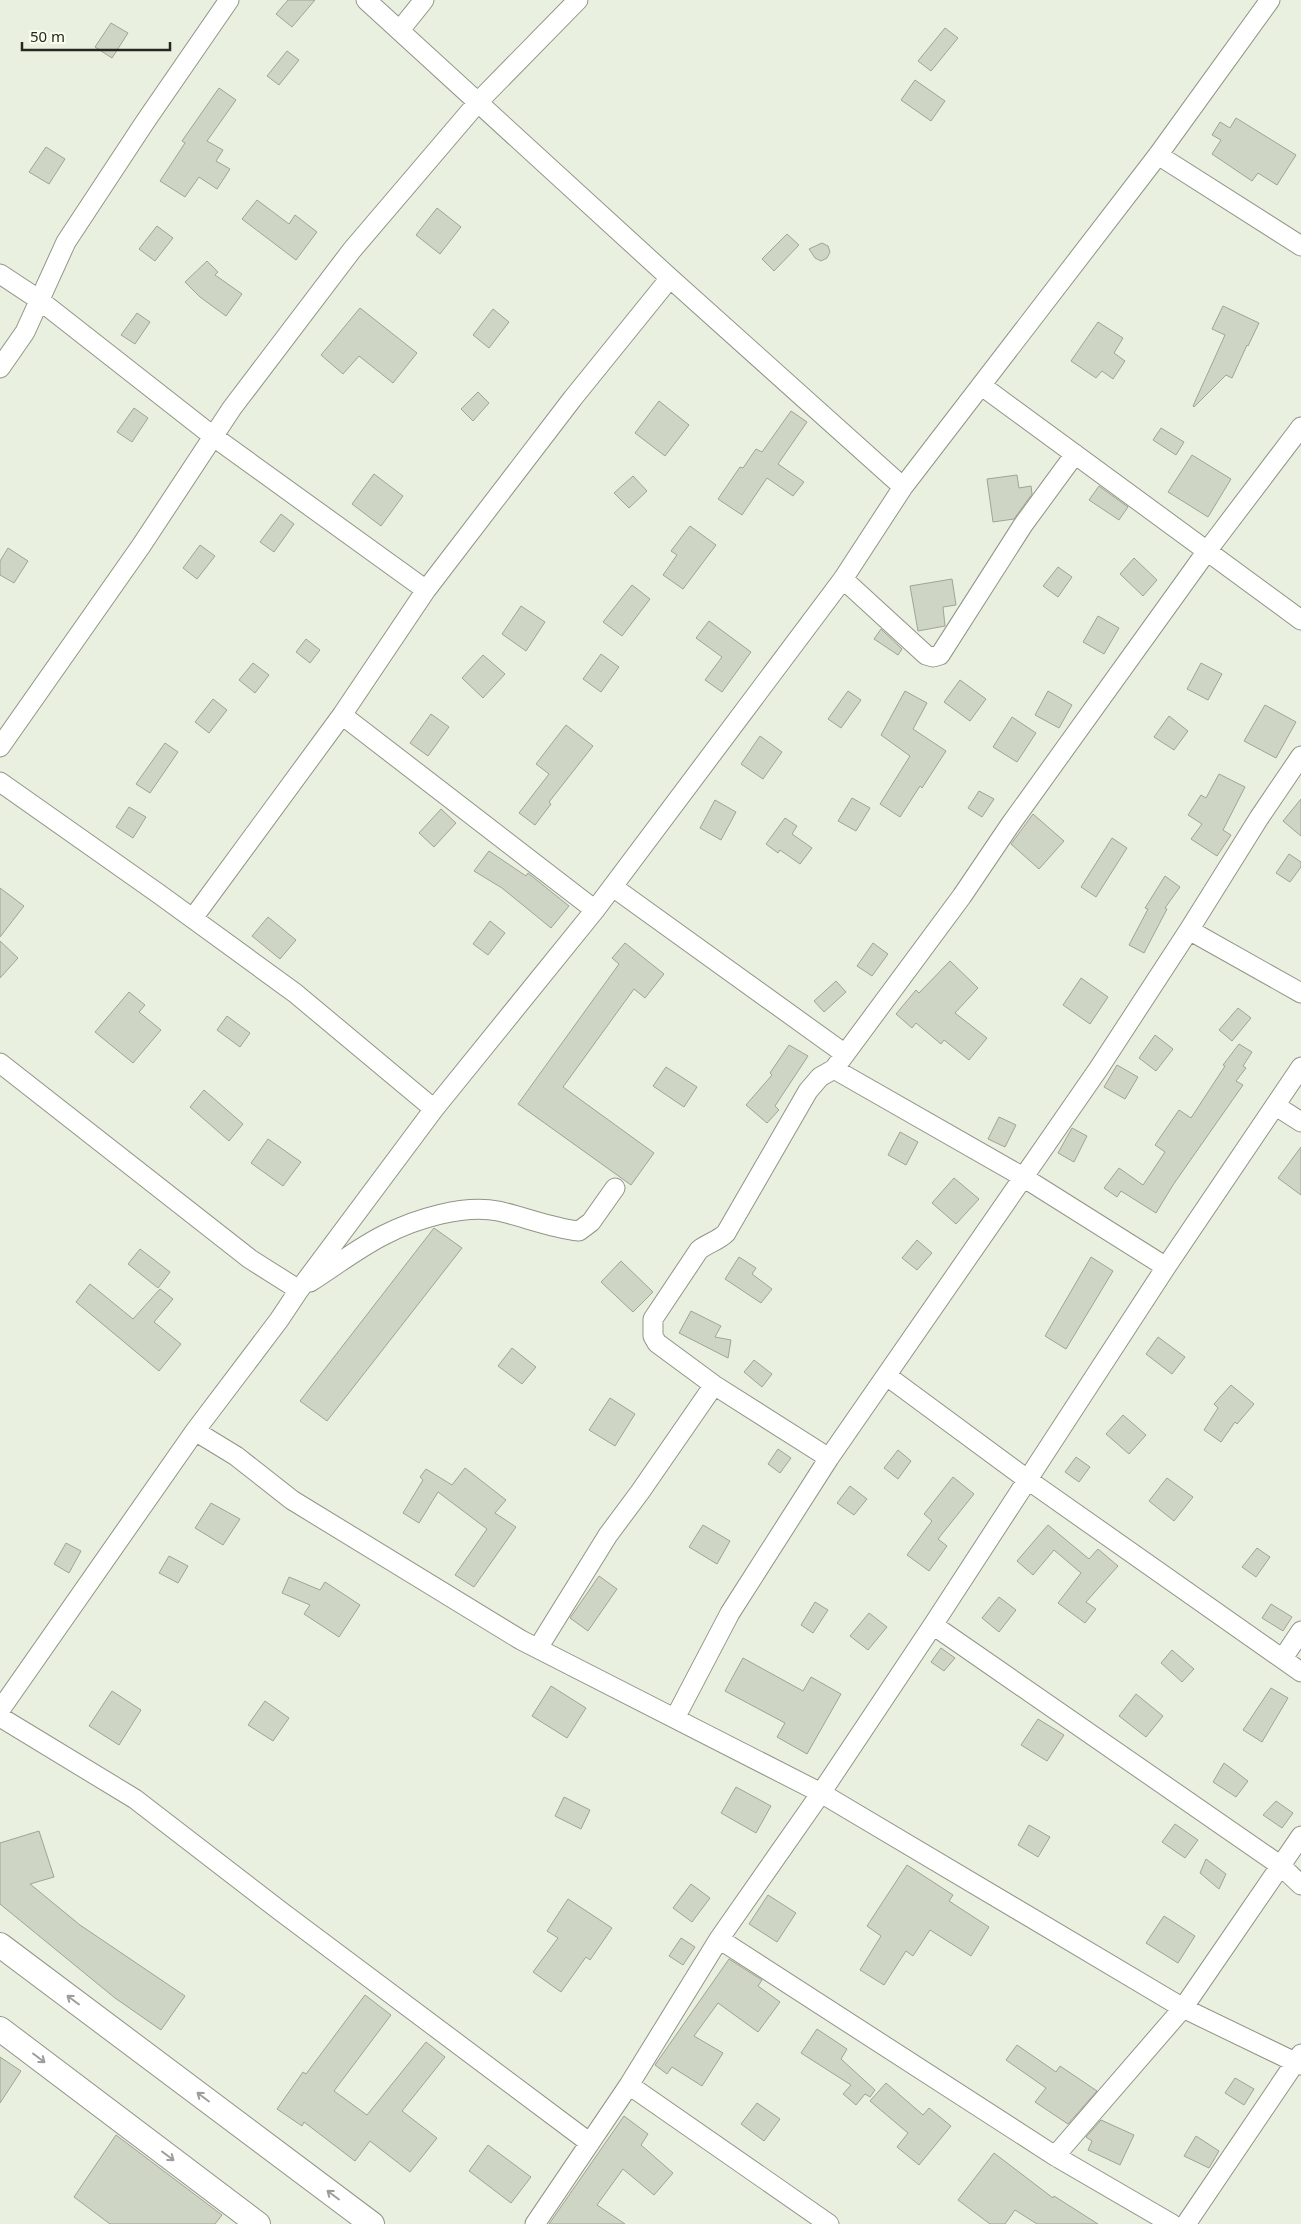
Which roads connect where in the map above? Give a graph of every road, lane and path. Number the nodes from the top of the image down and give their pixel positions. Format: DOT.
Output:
graph roads {
  1 [pos="229,0"];
  2 [pos="366,0"];
  3 [pos="424,0"];
  4 [pos="578,0"];
  5 [pos="1270,0"];
  6 [pos="400,30"];
  7 [pos="479,101"];
  8 [pos="1158,154"];
  9 [pos="1301,246"];
  10 [pos="0,274"];
  11 [pos="670,278"];
  12 [pos="38,300"];
  13 [pos="0,368"];
  14 [pos="982,386"];
  15 [pos="1301,427"];
  16 [pos="214,437"];
  17 [pos="1075,454"];
  18 [pos="903,487"];
  19 [pos="1207,551"];
  20 [pos="843,579"];
  21 [pos="426,590"];
  22 [pos="1301,620"];
  23 [pos="342,715"];
  24 [pos="0,748"];
  25 [pos="1301,756"];
  26 [pos="0,782"];
  27 [pos="613,887"];
  28 [pos="595,910"];
  29 [pos="193,918"];
  30 [pos="1190,930"];
  31 [pos="1301,993"];
  32 [pos="839,1062"];
  33 [pos="0,1063"];
  34 [pos="1301,1067"];
  35 [pos="1276,1106"];
  36 [pos="434,1109"];
  37 [pos="1301,1122"];
  38 [pos="1022,1176"];
  39 [pos="615,1188"];
  40 [pos="1166,1267"];
  41 [pos="299,1290"];
  42 [pos="888,1376"];
  43 [pos="714,1385"];
  44 [pos="195,1431"];
  45 [pos="829,1458"];
  46 [pos="1028,1480"];
  47 [pos="933,1625"];
  48 [pos="1301,1631"];
  49 [pos="538,1648"];
  50 [pos="1283,1658"];
  51 [pos="1301,1672"];
  52 [pos="0,1710"];
  53 [pos="0,1716"];
  54 [pos="675,1718"];
  55 [pos="821,1793"];
  56 [pos="1301,1836"];
  57 [pos="1281,1866"];
  58 [pos="1301,1885"];
  59 [pos="719,1939"];
  60 [pos="0,1945"];
  61 [pos="1182,2008"];
  62 [pos="0,2029"];
  63 [pos="1299,2060"];
  64 [pos="629,2084"];
  65 [pos="590,2143"];
  66 [pos="1055,2156"];
  67 [pos="243,2220"];
  68 [pos="372,2224"];
  69 [pos="535,2224"];
  70 [pos="828,2224"];
  71 [pos="1172,2224"];
  72 [pos="1186,2224"];
  1 -- 12 [label="street"];
  2 -- 6 [label="street"];
  3 -- 6 [label="street"];
  4 -- 7 [label="street"];
  5 -- 8 [label="street"];
  6 -- 7 [label="street"];
  7 -- 11 [label="street"];
  7 -- 16 [label="street"];
  8 -- 9 [label="street"];
  8 -- 14 [label="street"];
  10 -- 12 [label="street"];
  11 -- 18 [label="street"];
  11 -- 21 [label="street"];
  12 -- 13 [label="street"];
  12 -- 16 [label="street"];
  14 -- 17 [label="street"];
  14 -- 18 [label="street"];
  15 -- 19 [label="street"];
  16 -- 21 [label="street"];
  16 -- 24 [label="street"];
  17 -- 19 [label="street"];
  17 -- 20 [label="street"];
  18 -- 20 [label="street"];
  19 -- 22 [label="street"];
  19 -- 32 [label="street"];
  20 -- 27 [label="street"];
  21 -- 23 [label="street"];
  23 -- 28 [label="street"];
  23 -- 29 [label="street"];
  25 -- 30 [label="street"];
  26 -- 29 [label="street"];
  27 -- 28 [label="street"];
  27 -- 32 [label="street"];
  28 -- 36 [label="street"];
  29 -- 36 [label="street"];
  30 -- 31 [label="street"];
  30 -- 38 [label="street"];
  32 -- 38 [label="street"];
  32 -- 43 [label="street"];
  33 -- 41 [label="street"];
  34 -- 35 [label="street"];
  35 -- 37 [label="street"];
  35 -- 40 [label="street"];
  36 -- 41 [label="street"];
  38 -- 40 [label="street"];
  38 -- 42 [label="street"];
  39 -- 41 [label="street"];
  40 -- 46 [label="street"];
  41 -- 44 [label="street"];
  42 -- 45 [label="street"];
  42 -- 46 [label="street"];
  43 -- 45 [label="street"];
  43 -- 49 [label="street"];
  44 -- 49 [label="street"];
  44 -- 52 [label="street"];
  45 -- 54 [label="street"];
  46 -- 47 [label="street"];
  46 -- 50 [label="street"];
  47 -- 55 [label="street"];
  47 -- 57 [label="street"];
  48 -- 50 [label="street"];
  49 -- 54 [label="street"];
  50 -- 51 [label="street"];
  53 -- 65 [label="street"];
  54 -- 55 [label="street"];
  55 -- 59 [label="street"];
  55 -- 61 [label="street"];
  56 -- 57 [label="street"];
  57 -- 58 [label="street"];
  57 -- 61 [label="street"];
  59 -- 64 [label="street"];
  59 -- 66 [label="street"];
  68 -- 60 [label="street, one-way"];
  61 -- 63 [label="street"];
  61 -- 66 [label="street"];
  62 -- 67 [label="street, one-way"];
  63 -- 72 [label="street"];
  64 -- 65 [label="street"];
  64 -- 70 [label="street"];
  65 -- 69 [label="street"];
  66 -- 71 [label="street"];
}
